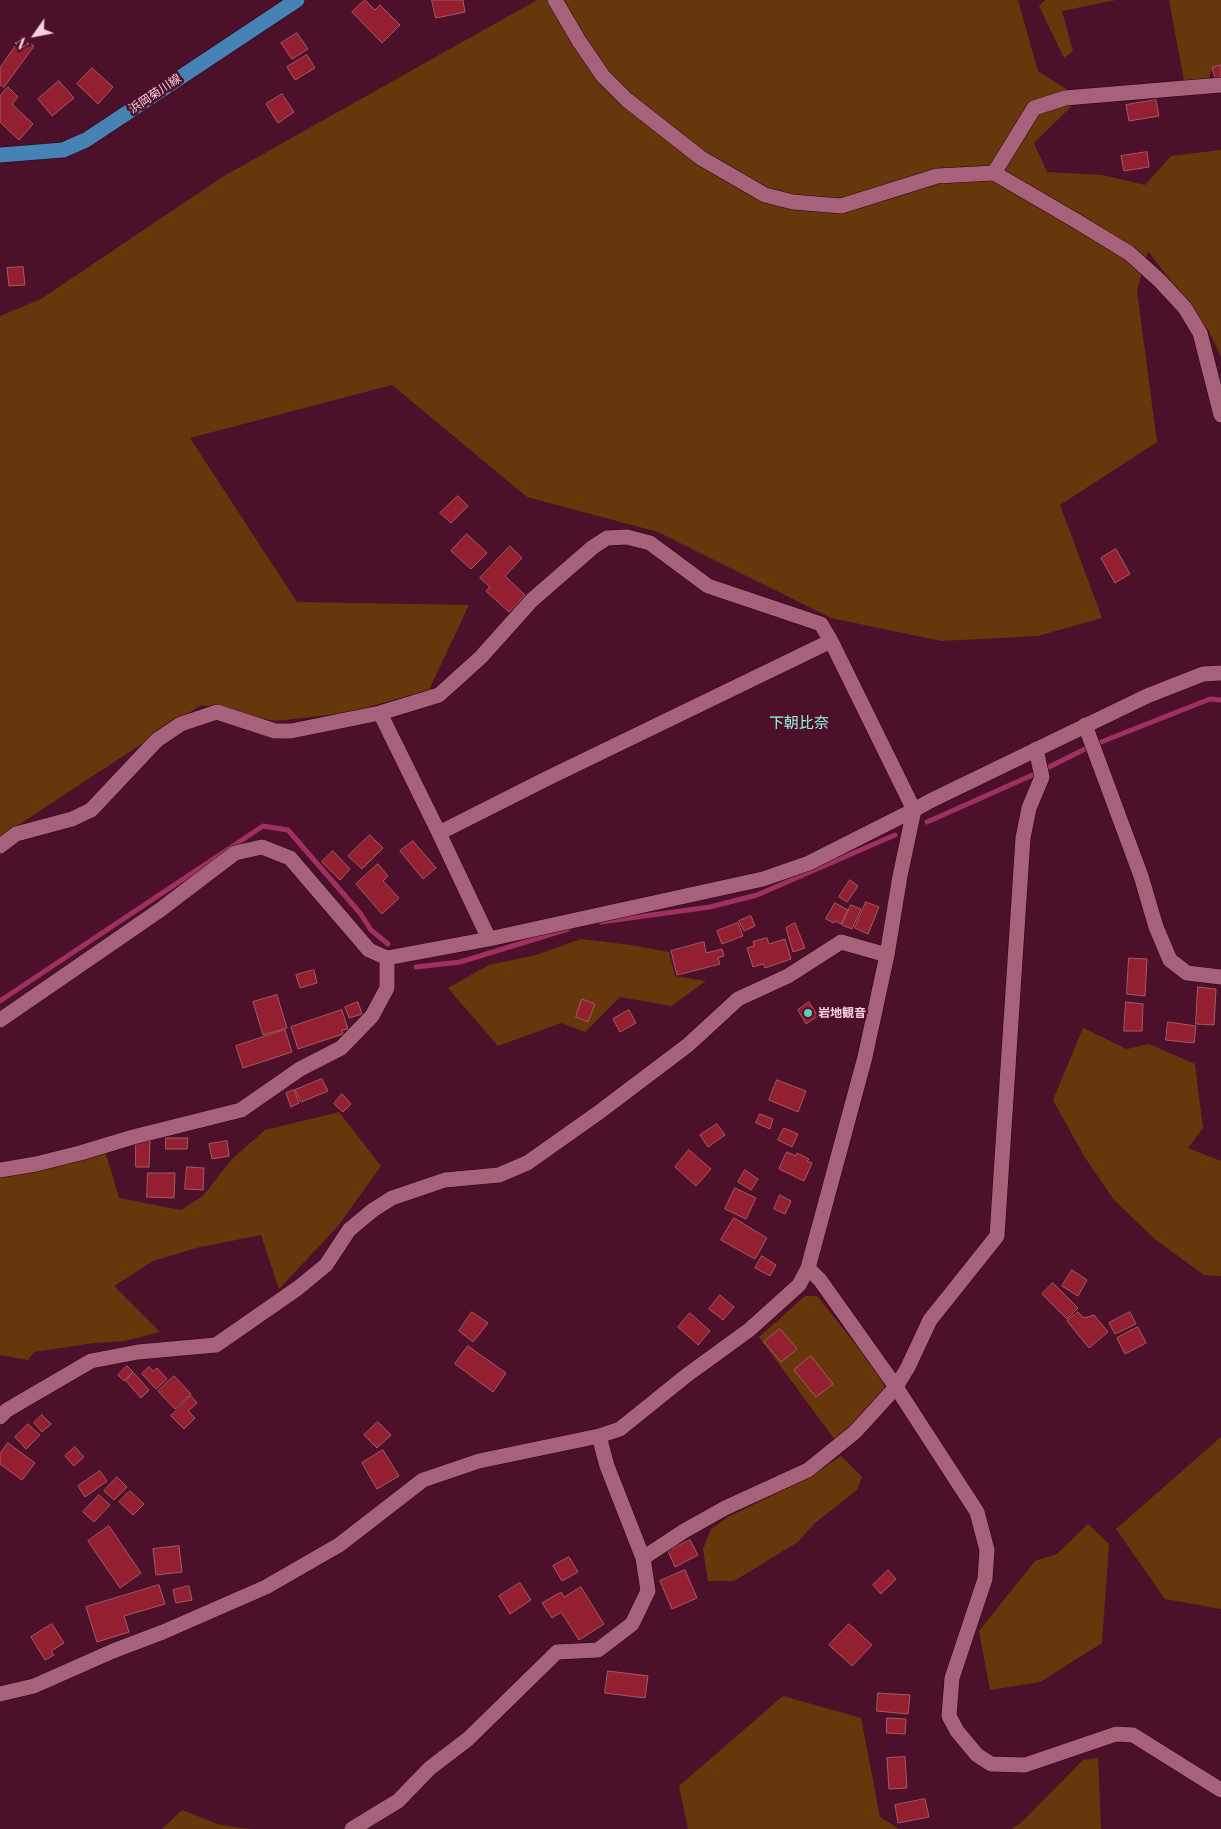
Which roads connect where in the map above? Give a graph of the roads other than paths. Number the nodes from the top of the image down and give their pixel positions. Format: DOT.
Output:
graph roads {
  1 [pos="298,0"];
  2 [pos="555,0"];
  3 [pos="1221,85"];
  4 [pos="0,155"];
  5 [pos="994,173"];
  6 [pos="1221,416"];
  7 [pos="832,641"];
  8 [pos="1221,673"];
  9 [pos="380,713"];
  10 [pos="1087,730"];
  11 [pos="1038,754"];
  12 [pos="914,810"];
  13 [pos="439,833"];
  14 [pos="0,846"];
  15 [pos="489,939"];
  16 [pos="887,955"];
  17 [pos="387,958"];
  18 [pos="1221,977"];
  19 [pos="0,1020"];
  20 [pos="0,1170"];
  21 [pos="808,1268"];
  22 [pos="896,1387"];
  23 [pos="0,1417"];
  24 [pos="598,1436"];
  25 [pos="643,1558"];
  26 [pos="0,1694"];
  27 [pos="1221,1790"];
  28 [pos="352,1829"];
  1 -- 4 [label="main road, 浜岡菊川線"];
  2 -- 5 [label="street"];
  3 -- 5 [label="street"];
  5 -- 6 [label="street"];
  7 -- 9 [label="street"];
  7 -- 12 [label="street"];
  7 -- 13 [label="street"];
  8 -- 10 [label="street"];
  9 -- 13 [label="street"];
  9 -- 14 [label="street"];
  10 -- 11 [label="street"];
  10 -- 18 [label="street"];
  11 -- 12 [label="street"];
  11 -- 22 [label="street"];
  12 -- 15 [label="street"];
  12 -- 16 [label="street"];
  13 -- 15 [label="street"];
  15 -- 17 [label="street"];
  16 -- 21 [label="street"];
  16 -- 23 [label="street"];
  17 -- 19 [label="street"];
  17 -- 20 [label="street"];
  21 -- 22 [label="street"];
  21 -- 24 [label="street"];
  22 -- 25 [label="street"];
  22 -- 27 [label="street"];
  24 -- 25 [label="street"];
  24 -- 26 [label="street"];
  25 -- 28 [label="street"];
}
